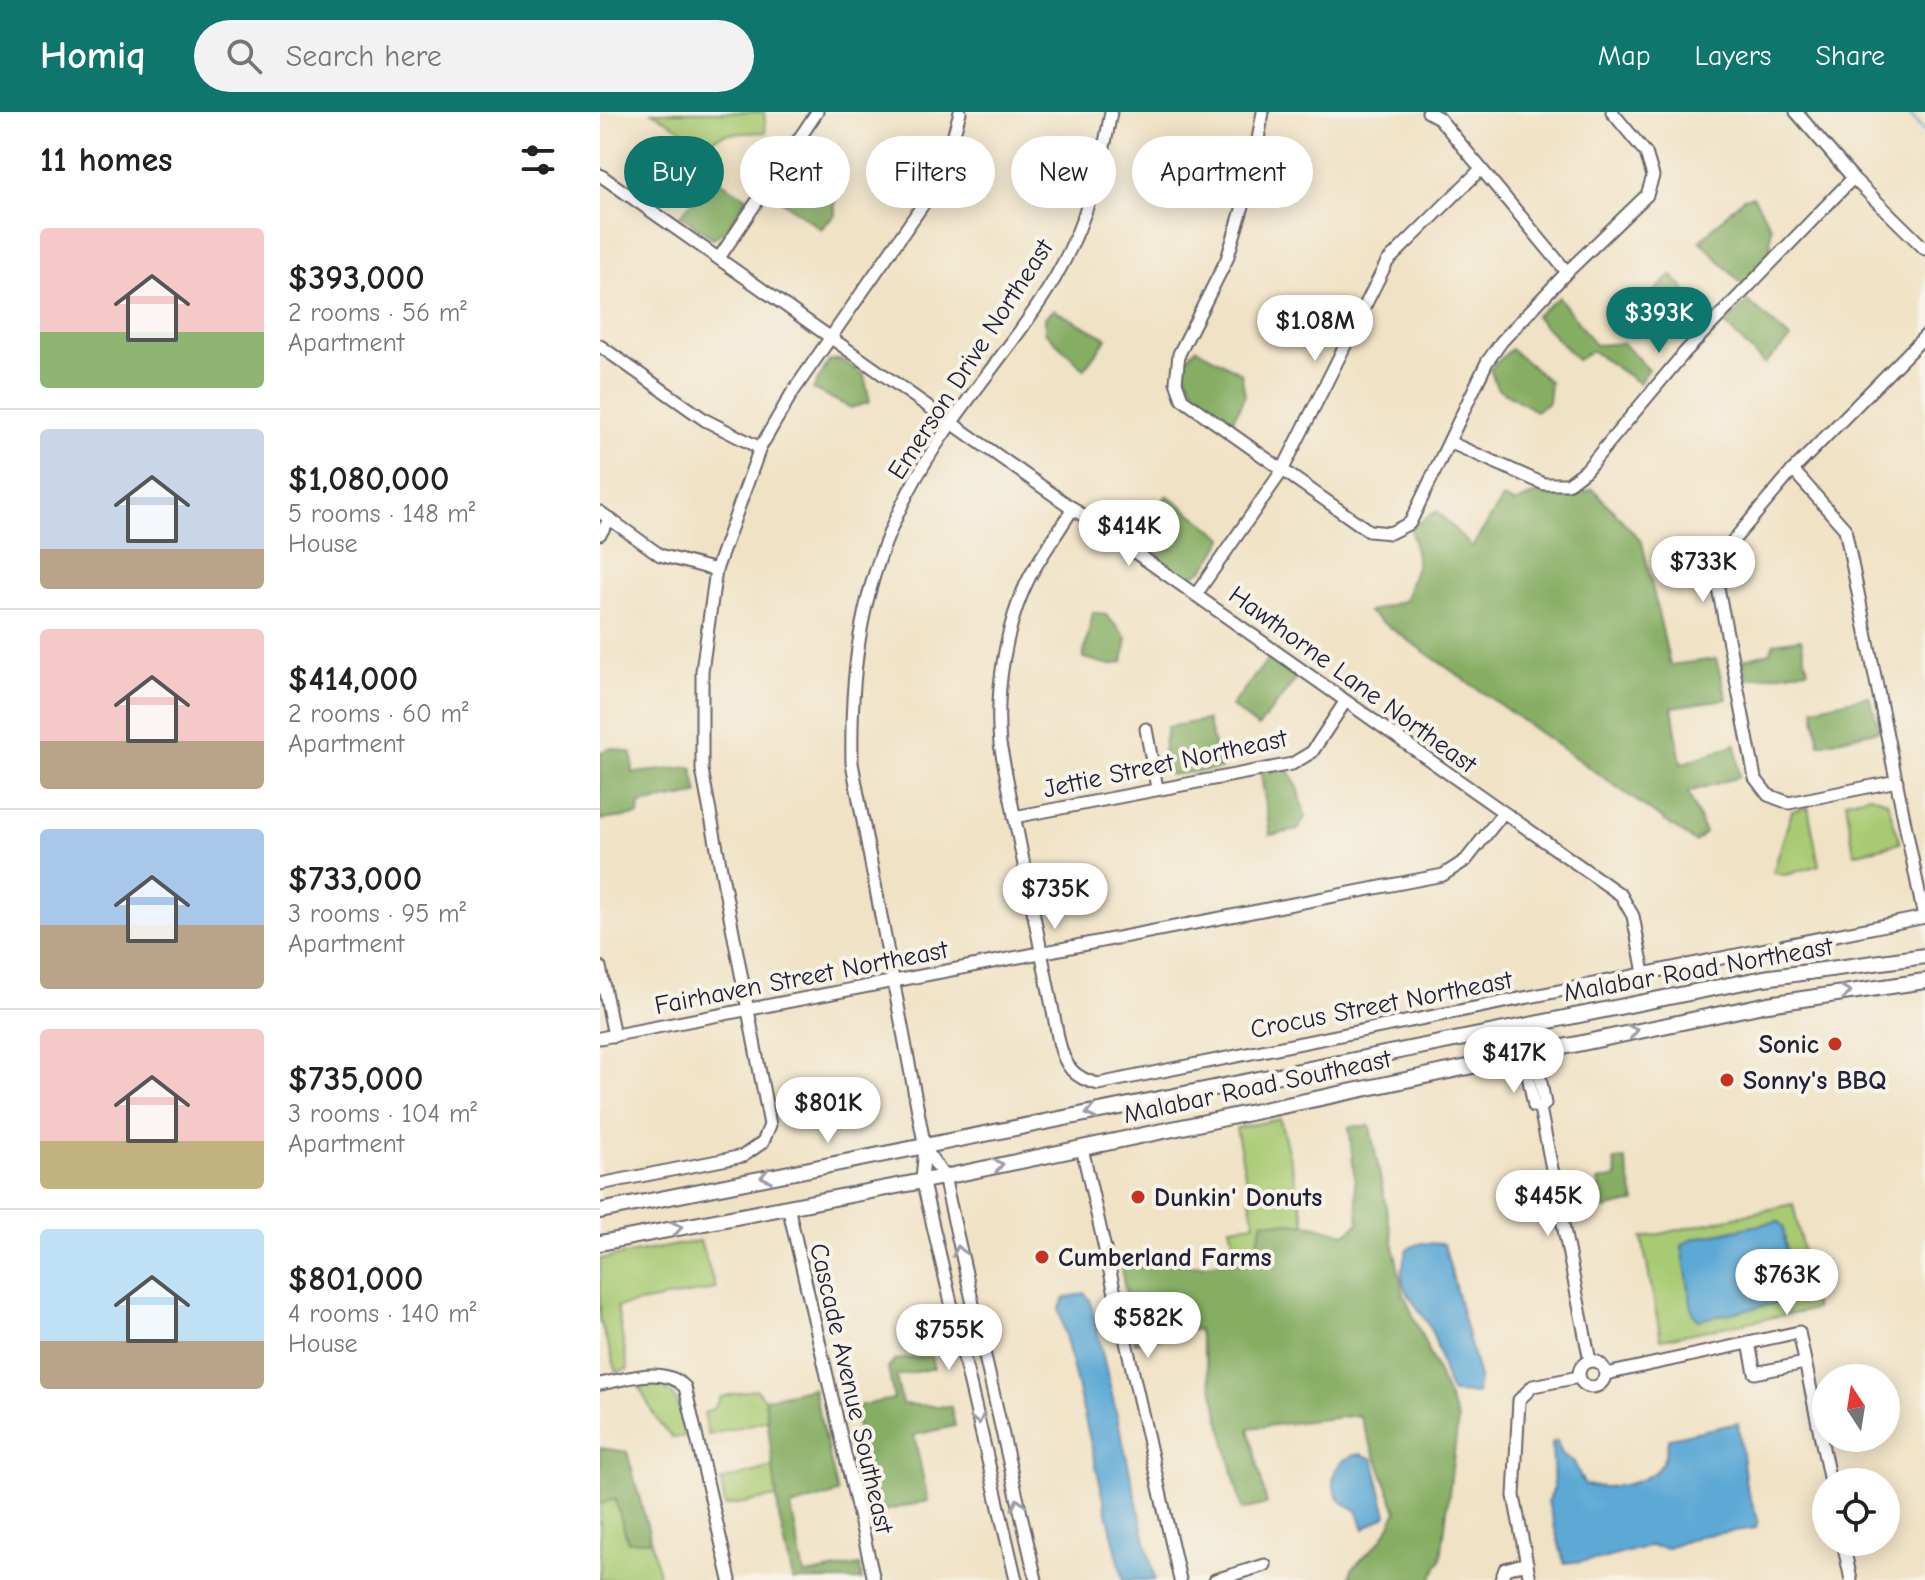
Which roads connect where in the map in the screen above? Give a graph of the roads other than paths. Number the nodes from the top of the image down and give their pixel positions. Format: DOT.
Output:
graph roads {
  1 [pos="817,112"];
  2 [pos="960,112"];
  3 [pos="1111,112"];
  4 [pos="1263,112"];
  5 [pos="1428,112"];
  6 [pos="1612,112"];
  7 [pos="1796,112"];
  8 [pos="1480,170"];
  9 [pos="600,175"];
  10 [pos="1853,178"];
  11 [pos="1925,249"];
  12 [pos="719,258"];
  13 [pos="1567,272"];
  14 [pos="1925,336"];
  15 [pos="830,338"];
  16 [pos="600,346"];
  17 [pos="951,423"];
  18 [pos="1449,442"];
  19 [pos="760,448"];
  20 [pos="1793,470"];
  21 [pos="1282,471"];
  22 [pos="1073,508"];
  23 [pos="605,516"];
  24 [pos="600,534"];
  25 [pos="716,570"];
  26 [pos="1197,593"];
  27 [pos="1345,702"];
  28 [pos="1146,729"];
  29 [pos="1897,781"];
  30 [pos="1157,788"];
  31 [pos="1503,813"];
  32 [pos="1014,817"];
  33 [pos="1925,917"];
  34 [pos="1041,952"];
  35 [pos="1925,956"];
  36 [pos="600,967"];
  37 [pos="1644,973"];
  38 [pos="1925,981"];
  39 [pos="893,983"];
  40 [pos="749,1011"];
  41 [pos="1524,1025"];
  42 [pos="614,1036"];
  43 [pos="600,1038"];
  44 [pos="1529,1052"];
  45 [pos="1341,1062"];
  46 [pos="1347,1091"];
  47 [pos="925,1148"];
  48 [pos="1082,1148"];
  49 [pos="944,1177"];
  50 [pos="922,1179"];
  51 [pos="600,1184"];
  52 [pos="788,1206"];
  53 [pos="600,1211"];
  54 [pos="600,1243"];
  55 [pos="1749,1343"];
  56 [pos="1590,1361"];
  57 [pos="1805,1363"];
  58 [pos="1606,1374"];
  59 [pos="1579,1377"];
  60 [pos="600,1384"];
  61 [pos="1827,1468"];
  62 [pos="1846,1556"];
  63 [pos="1527,1563"];
  64 [pos="1265,1565"];
  65 [pos="730,1580"];
  66 [pos="874,1580"];
  67 [pos="1016,1580"];
  68 [pos="1036,1580"];
  69 [pos="1180,1580"];
  70 [pos="1215,1580"];
  71 [pos="1501,1580"];
  72 [pos="1530,1580"];
  73 [pos="1851,1580"];
  1 -- 12 [label="street"];
  2 -- 15 [label="street"];
  3 -- 17 [label="street, Emerson Drive Northeast"];
  4 -- 21 [label="street"];
  5 -- 8 [label="street"];
  6 -- 13 [label="street"];
  7 -- 10 [label="street"];
  8 -- 13 [label="street"];
  8 -- 21 [label="street"];
  9 -- 12 [label="street, Hawthorne Lane Northeast"];
  10 -- 11 [label="street"];
  10 -- 18 [label="street"];
  12 -- 15 [label="street, Hawthorne Lane Northeast"];
  13 -- 18 [label="street"];
  14 -- 20 [label="street"];
  15 -- 17 [label="street, Hawthorne Lane Northeast"];
  15 -- 19 [label="street"];
  16 -- 19 [label="street"];
  17 -- 22 [label="street, Hawthorne Lane Northeast"];
  17 -- 39 [label="street, Emerson Drive Northeast"];
  18 -- 21 [label="street"];
  19 -- 25 [label="street"];
  20 -- 29 [label="street"];
  20 -- 29 [label="street"];
  21 -- 26 [label="street"];
  22 -- 26 [label="street, Hawthorne Lane Northeast"];
  22 -- 32 [label="street"];
  23 -- 24 [label="street"];
  23 -- 25 [label="street"];
  25 -- 40 [label="street"];
  26 -- 27 [label="street, Hawthorne Lane Northeast"];
  27 -- 30 [label="street, Jettie Street Northeast"];
  27 -- 31 [label="street, Hawthorne Lane Northeast"];
  28 -- 30 [label="street"];
  29 -- 33 [label="street"];
  30 -- 32 [label="street, Jettie Street Northeast"];
  31 -- 34 [label="street, Fairhaven Street Northeast"];
  31 -- 37 [label="street, Hawthorne Lane Northeast"];
  32 -- 34 [label="street"];
  33 -- 37 [label="street, Crocus Street Northeast"];
  34 -- 37 [label="street, Crocus Street Northeast"];
  34 -- 39 [label="street, Fairhaven Street Northeast"];
  35 -- 41 [label="main road, Malabar Road Northeast"];
  36 -- 42 [label="street"];
  44 -- 38 [label="main road, Malabar Road Southeast, one-way"];
  39 -- 40 [label="street, Fairhaven Street Northeast"];
  39 -- 47 [label="street, Emerson Drive Northeast"];
  40 -- 42 [label="street, Fairhaven Street Northeast"];
  40 -- 51 [label="street"];
  41 -- 44 [label="street"];
  41 -- 45 [label="main road, Malabar Road Northeast"];
  42 -- 43 [label="street, Fairhaven Street Northeast"];
  44 -- 46 [label="main road, Malabar Road Southeast"];
  44 -- 56 [label="street"];
  45 -- 46 [label="main road"];
  45 -- 47 [label="main road, Malabar Road Northeast, one-way"];
  46 -- 48 [label="main road, Malabar Road Southeast"];
  47 -- 49 [label="street"];
  47 -- 50 [label="street"];
  47 -- 53 [label="main road, Malabar Road Northeast, one-way"];
  49 -- 48 [label="main road, Malabar Road Southeast, one-way"];
  48 -- 69 [label="street"];
  49 -- 50 [label="main road, Malabar Road Southeast"];
  68 -- 49 [label="street, one-way"];
  50 -- 52 [label="main road, Malabar Road Southeast"];
  50 -- 67 [label="street, one-way"];
  54 -- 52 [label="main road, Malabar Road Southeast, one-way"];
  52 -- 66 [label="street, Cascade Avenue Southeast"];
  55 -- 57 [label="street"];
  55 -- 57 [label="street"];
  55 -- 58 [label="street"];
  56 -- 58 [label="street"];
  56 -- 59 [label="street"];
  57 -- 61 [label="street"];
  58 -- 59 [label="street"];
  59 -- 63 [label="street"];
  60 -- 65 [label="street"];
  62 -- 73 [label="street"];
  63 -- 71 [label="street"];
  63 -- 72 [label="street"];
  64 -- 70 [label="street"];
}
